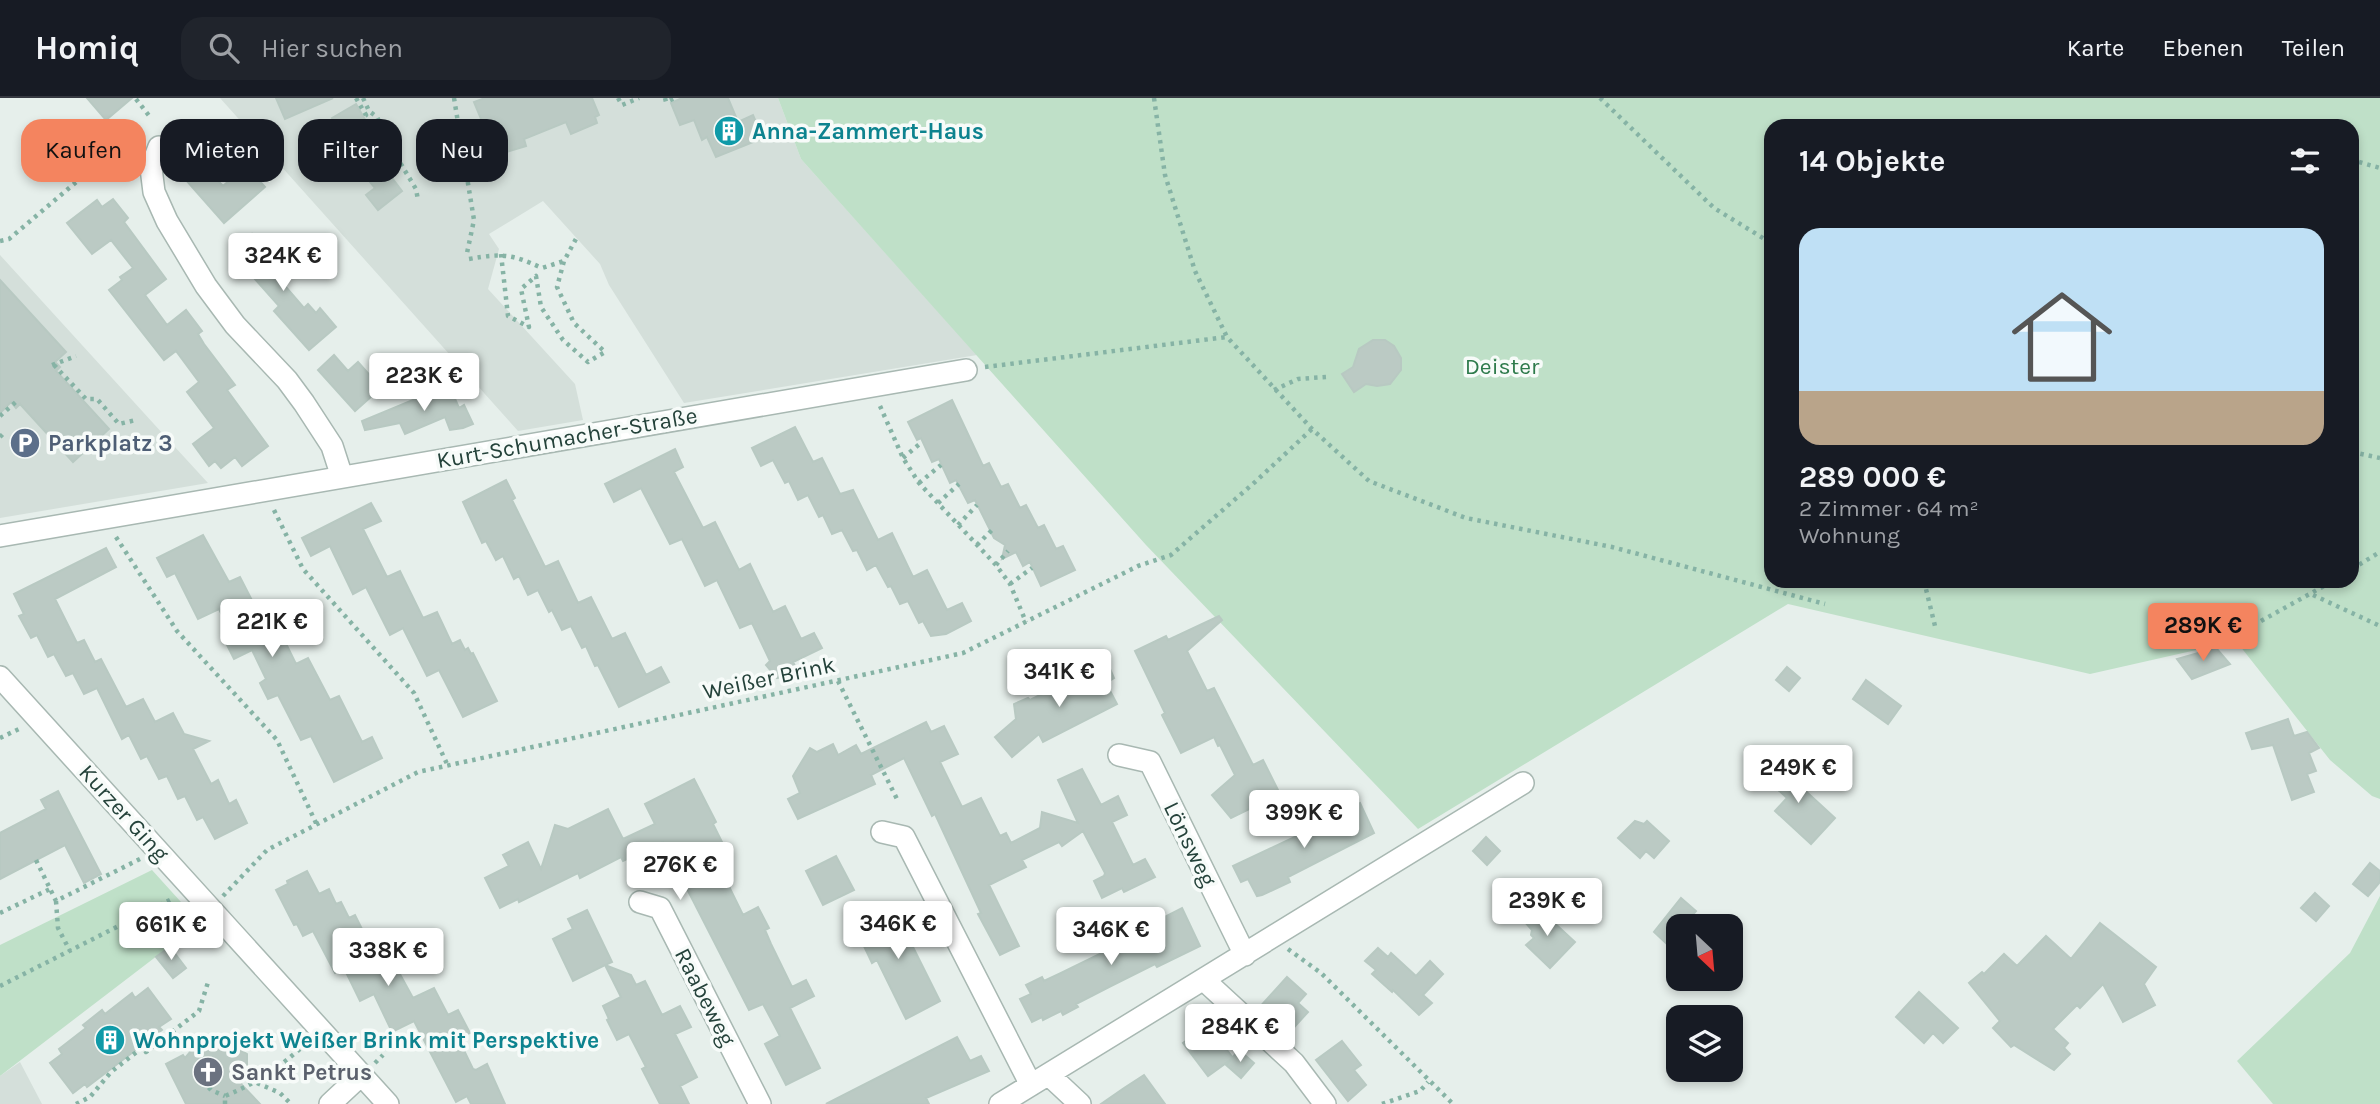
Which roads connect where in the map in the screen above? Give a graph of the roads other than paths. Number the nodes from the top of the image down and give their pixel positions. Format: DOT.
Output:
graph roads {
  1 [pos="159,147"];
  2 [pos="966,369"];
  3 [pos="342,477"];
  4 [pos="0,536"];
  5 [pos="0,677"];
  6 [pos="1119,755"];
  7 [pos="1523,783"];
  8 [pos="882,832"];
  9 [pos="639,902"];
  10 [pos="1245,955"];
  11 [pos="1204,979"];
  12 [pos="362,1075"];
  13 [pos="1040,1080"];
  14 [pos="330,1104"];
  15 [pos="388,1104"];
  16 [pos="760,1104"];
  17 [pos="1000,1104"];
  18 [pos="1080,1104"];
  19 [pos="1325,1104"];
  1 -- 3 [label="street"];
  2 -- 3 [label="street, Kurt-Schumacher-Straße"];
  3 -- 4 [label="street, Kurt-Schumacher-Straße"];
  5 -- 12 [label="street, Kurzer Ging"];
  6 -- 10 [label="street, Lönsweg"];
  7 -- 10 [label="street"];
  8 -- 13 [label="street"];
  9 -- 16 [label="street, Raabeweg"];
  10 -- 11 [label="street"];
  11 -- 13 [label="street"];
  11 -- 19 [label="street"];
  12 -- 14 [label="street"];
  12 -- 15 [label="street, Kurzer Ging"];
  13 -- 17 [label="street"];
  13 -- 18 [label="street"];
}
